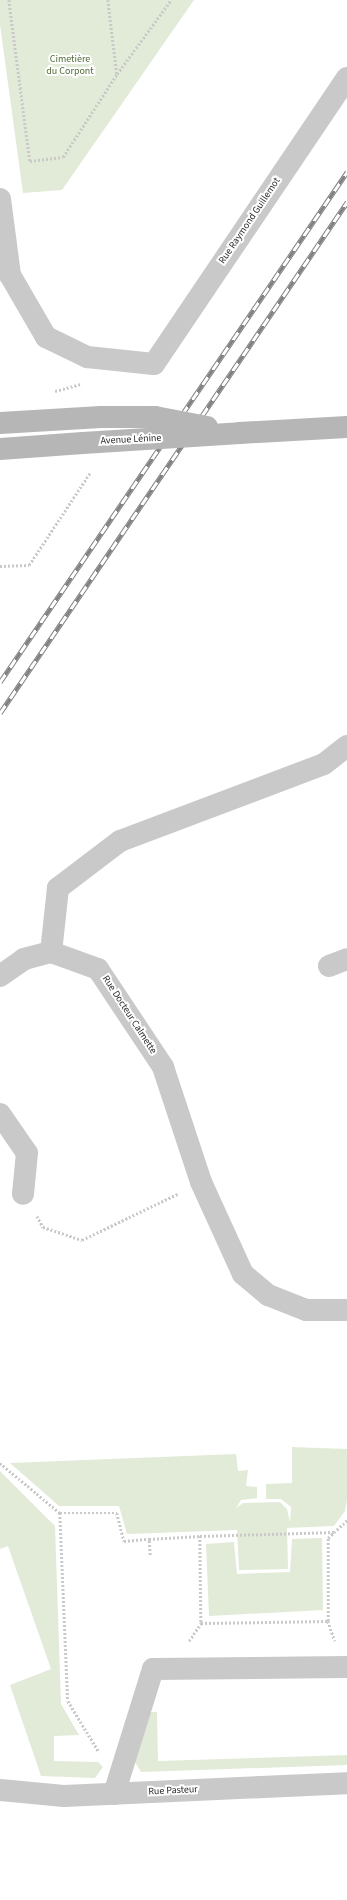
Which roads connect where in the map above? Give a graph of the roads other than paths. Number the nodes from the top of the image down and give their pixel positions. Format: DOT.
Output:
graph roads {
  1 [pos="347,78"];
  2 [pos="0,199"];
  3 [pos="0,423"];
  4 [pos="347,427"];
  5 [pos="240,433"];
  6 [pos="0,448"];
  7 [pos="347,746"];
  8 [pos="51,952"];
  9 [pos="0,976"];
  10 [pos="0,1114"];
  11 [pos="24,1194"];
  12 [pos="347,1310"];
  13 [pos="347,1667"];
  14 [pos="347,1783"];
  15 [pos="0,1790"];
  16 [pos="114,1794"];
  1 -- 2 [label="street, Rue Raymond Guillemot"];
  3 -- 5 [label="main road, bridge"];
  4 -- 5 [label="main road, Avenue Lénine"];
  5 -- 6 [label="main road, Avenue Lénine, bridge"];
  7 -- 8 [label="street"];
  8 -- 9 [label="street"];
  8 -- 12 [label="street, Rue Docteur Calmette"];
  10 -- 11 [label="street"];
  13 -- 16 [label="street"];
  14 -- 16 [label="street, Rue Pasteur"];
  15 -- 16 [label="street, Rue Pasteur"];
}
